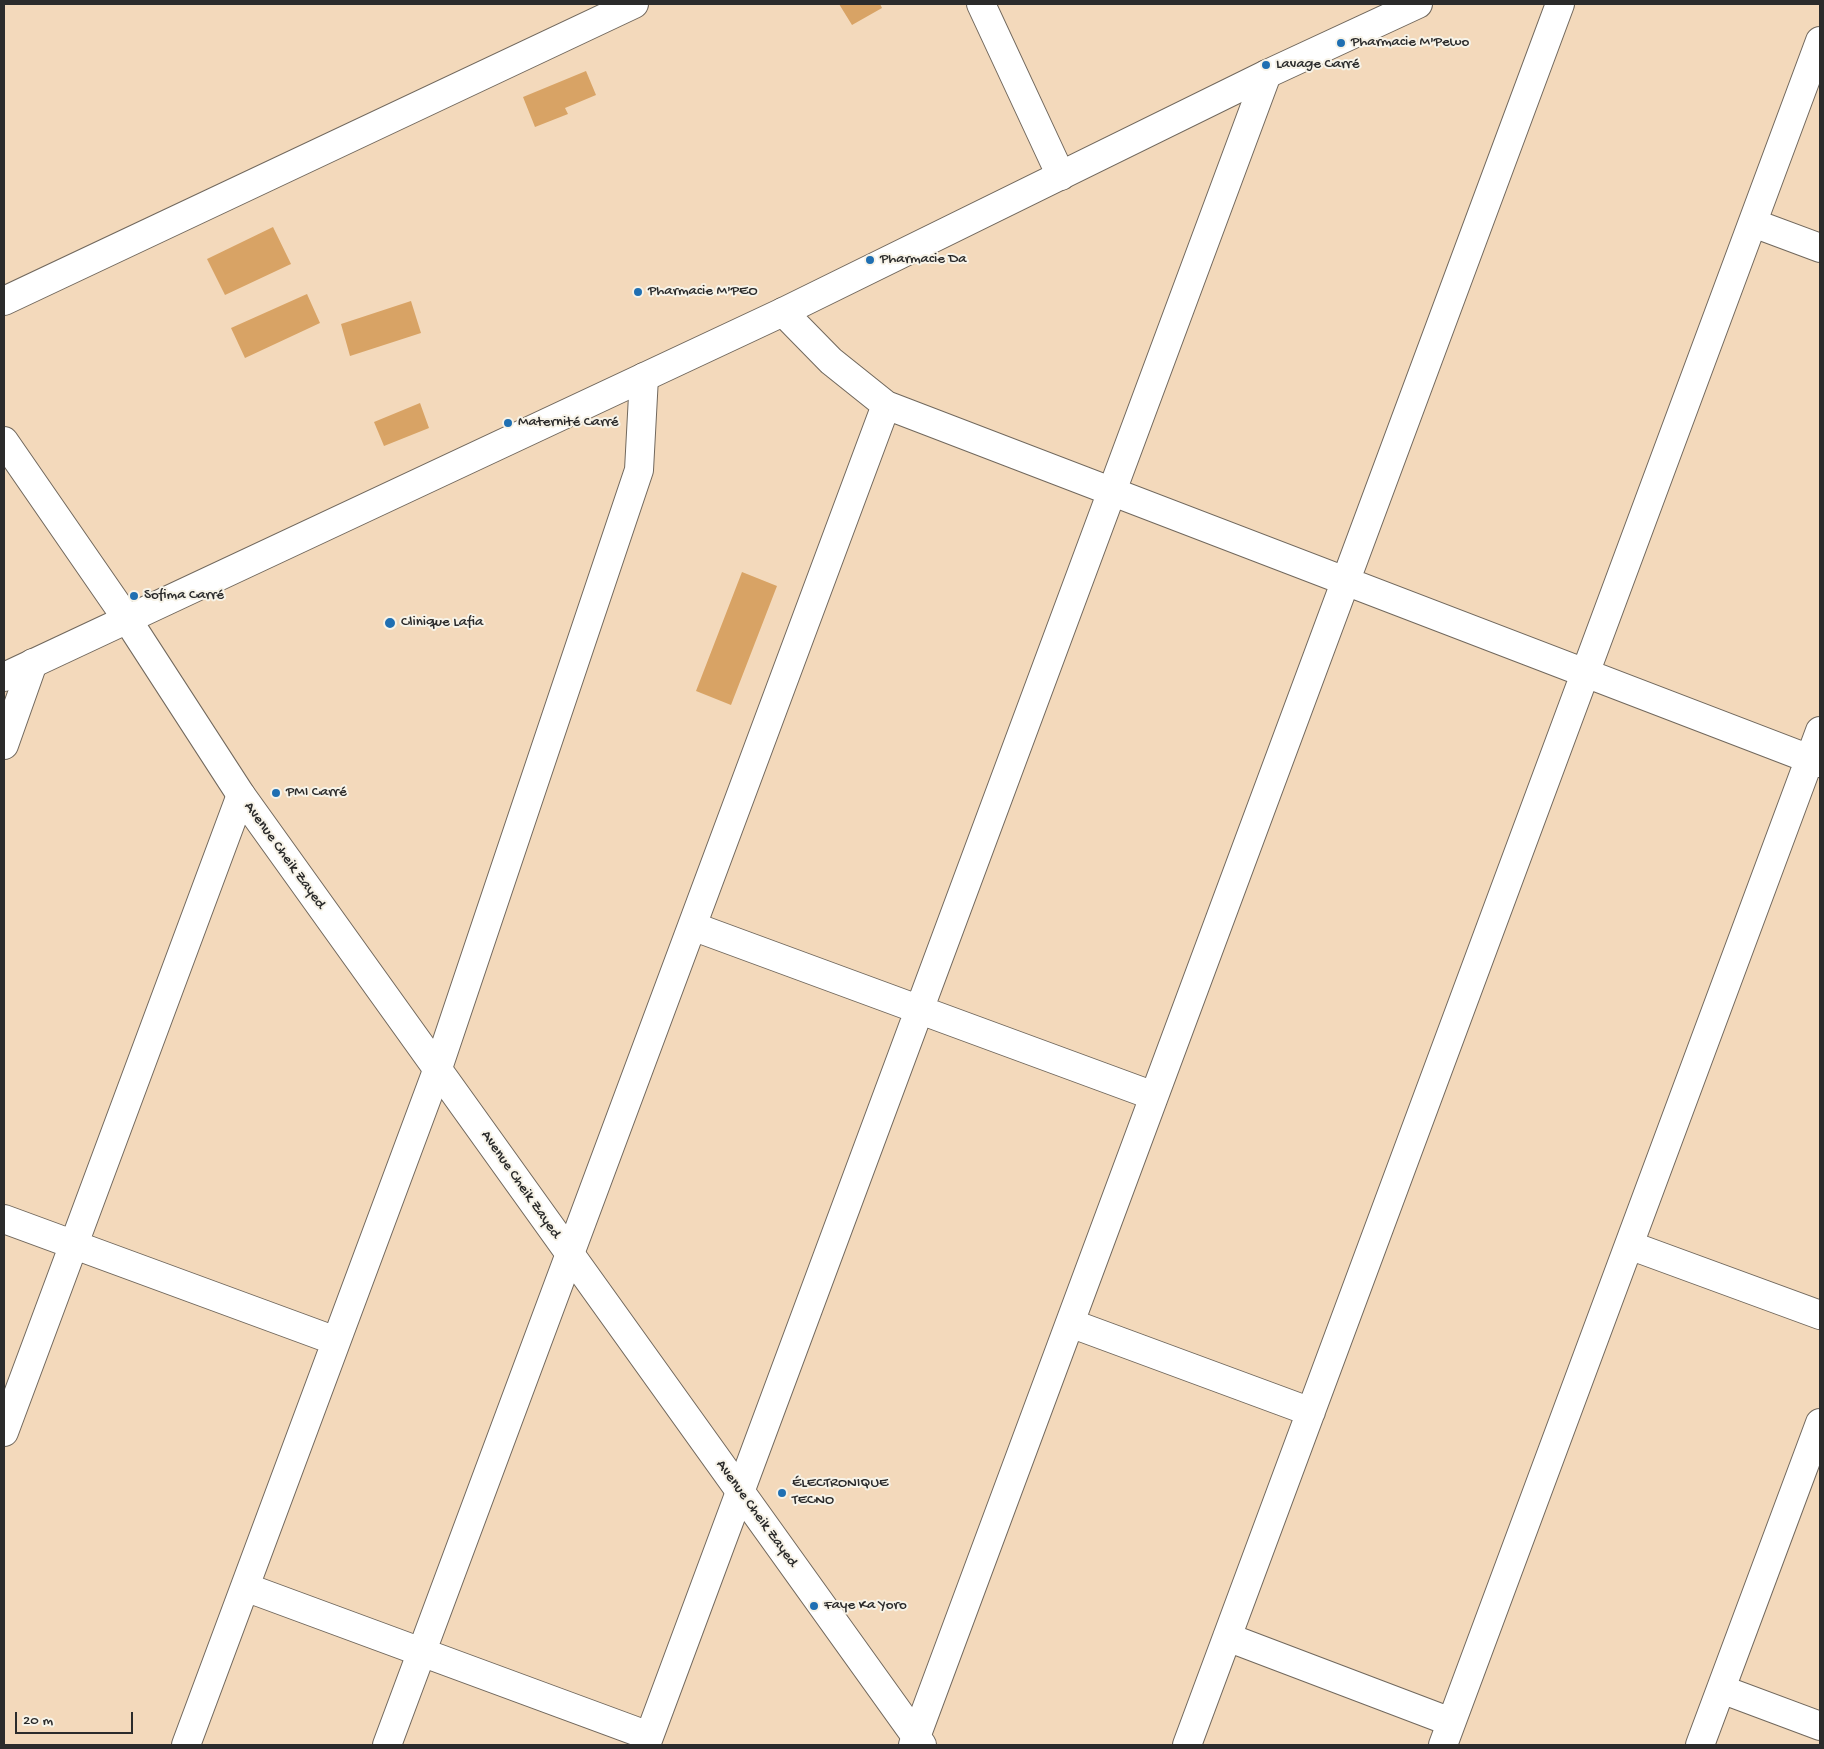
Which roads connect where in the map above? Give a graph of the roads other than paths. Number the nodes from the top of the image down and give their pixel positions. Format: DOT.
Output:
graph roads {
  1 [pos="634,4"];
  2 [pos="980,4"];
  3 [pos="1418,4"];
  4 [pos="1560,4"];
  5 [pos="1820,42"];
  6 [pos="1267,74"];
  7 [pos="1061,176"];
  8 [pos="1753,223"];
  9 [pos="1820,248"];
  10 [pos="4,302"];
  11 [pos="783,312"];
  12 [pos="644,377"];
  13 [pos="886,404"];
  14 [pos="4,441"];
  15 [pos="1113,491"];
  16 [pos="1346,581"];
  17 [pos="127,619"];
  18 [pos="33,663"];
  19 [pos="1585,673"];
  20 [pos="4,677"];
  21 [pos="1820,731"];
  22 [pos="4,745"];
  23 [pos="1815,761"];
  24 [pos="241,795"];
  25 [pos="692,926"];
  26 [pos="920,1010"];
  27 [pos="438,1068"];
  28 [pos="1154,1096"];
  29 [pos="4,1219"];
  30 [pos="74,1245"];
  31 [pos="1629,1245"];
  32 [pos="570,1255"];
  33 [pos="1820,1315"];
  34 [pos="1070,1323"];
  35 [pos="336,1341"];
  36 [pos="1310,1412"];
  37 [pos="1820,1423"];
  38 [pos="4,1432"];
  39 [pos="740,1492"];
  40 [pos="245,1587"];
  41 [pos="1227,1637"];
  42 [pos="422,1652"];
  43 [pos="1721,1689"];
  44 [pos="1820,1726"];
  45 [pos="1447,1734"];
  46 [pos="648,1740"];
  47 [pos="917,1742"];
  48 [pos="186,1745"];
  49 [pos="387,1745"];
  50 [pos="1187,1745"];
  51 [pos="1700,1745"];
  1 -- 10 [label="street"];
  2 -- 7 [label="street"];
  3 -- 6 [label="street"];
  4 -- 16 [label="street"];
  5 -- 8 [label="street"];
  6 -- 7 [label="street"];
  6 -- 15 [label="street"];
  7 -- 11 [label="street"];
  8 -- 9 [label="street"];
  8 -- 19 [label="street"];
  11 -- 12 [label="street"];
  11 -- 13 [label="street"];
  12 -- 17 [label="street"];
  12 -- 27 [label="street"];
  13 -- 15 [label="street"];
  13 -- 25 [label="street"];
  14 -- 17 [label="street, Avenue Cheik Zayed"];
  15 -- 16 [label="street"];
  15 -- 26 [label="street"];
  16 -- 19 [label="street"];
  16 -- 28 [label="street"];
  17 -- 18 [label="street"];
  17 -- 24 [label="street, Avenue Cheik Zayed"];
  18 -- 20 [label="street"];
  18 -- 22 [label="street"];
  19 -- 23 [label="street"];
  19 -- 36 [label="street"];
  21 -- 23 [label="street"];
  23 -- 31 [label="street"];
  24 -- 27 [label="street, Avenue Cheik Zayed"];
  24 -- 30 [label="street"];
  25 -- 26 [label="street"];
  25 -- 32 [label="street"];
  26 -- 28 [label="street"];
  26 -- 39 [label="street"];
  27 -- 32 [label="street, Avenue Cheik Zayed"];
  27 -- 35 [label="street"];
  28 -- 34 [label="street"];
  29 -- 30 [label="street"];
  30 -- 35 [label="street"];
  30 -- 38 [label="street"];
  31 -- 33 [label="street"];
  31 -- 45 [label="street"];
  32 -- 39 [label="street, Avenue Cheik Zayed"];
  32 -- 42 [label="street"];
  34 -- 36 [label="street"];
  34 -- 47 [label="street"];
  35 -- 40 [label="street"];
  36 -- 41 [label="street"];
  37 -- 43 [label="street"];
  39 -- 46 [label="street"];
  39 -- 47 [label="street, Avenue Cheik Zayed"];
  40 -- 42 [label="street"];
  40 -- 48 [label="street"];
  41 -- 45 [label="street"];
  41 -- 50 [label="street"];
  42 -- 46 [label="street"];
  42 -- 49 [label="street"];
  43 -- 44 [label="street"];
  43 -- 51 [label="street"];
}
